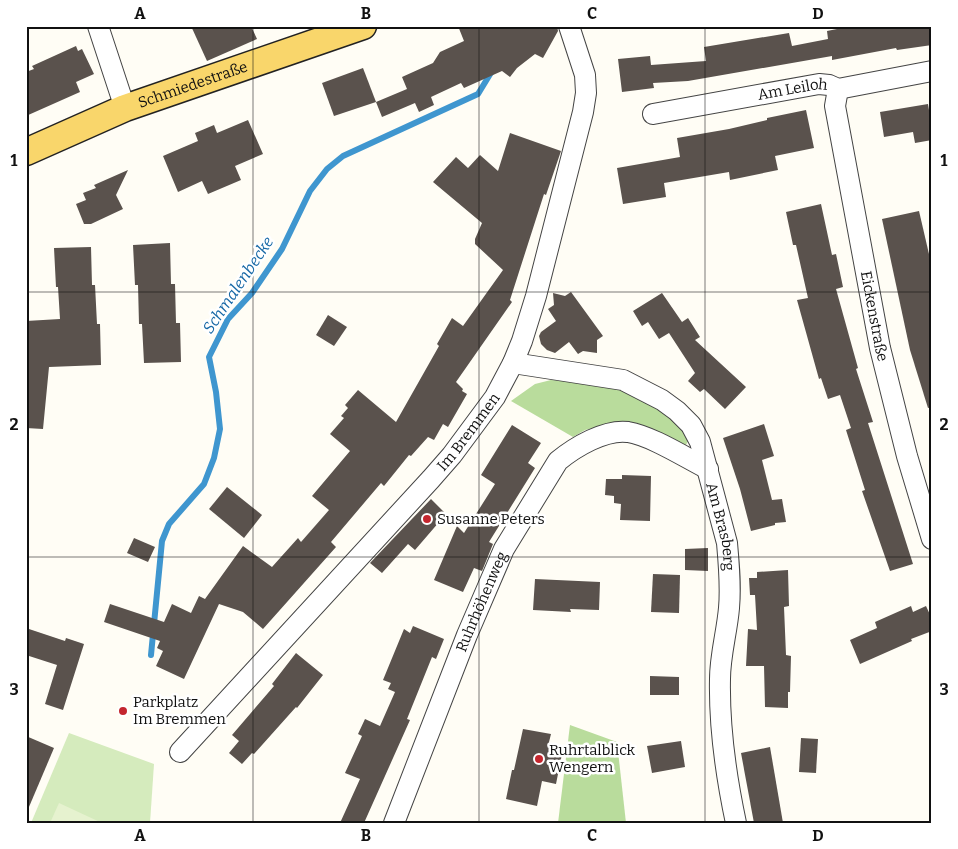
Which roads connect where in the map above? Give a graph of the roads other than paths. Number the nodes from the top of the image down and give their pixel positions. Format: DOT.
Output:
graph roads {
  1 [pos="98,26"];
  2 [pos="364,26"];
  3 [pos="568,26"];
  4 [pos="932,71"];
  5 [pos="838,89"];
  6 [pos="125,108"];
  7 [pos="653,114"];
  8 [pos="26,152"];
  9 [pos="513,363"];
  10 [pos="708,469"];
  11 [pos="932,539"];
  12 [pos="180,752"];
  13 [pos="394,823"];
  14 [pos="736,823"];
  1 -- 6 [label="street"];
  2 -- 6 [label="main road, Schmiedestraße"];
  3 -- 9 [label="street, Im Bremmen"];
  4 -- 5 [label="street, Am Leiloh"];
  5 -- 7 [label="street, Am Leiloh"];
  5 -- 11 [label="street, Eickenstraße"];
  6 -- 8 [label="main road, Schmiedestraße"];
  9 -- 10 [label="street, Am Brasberg"];
  9 -- 12 [label="street, Im Bremmen"];
  10 -- 13 [label="street, Ruhrhöhenweg"];
  10 -- 14 [label="street, Am Brasberg"];
}
